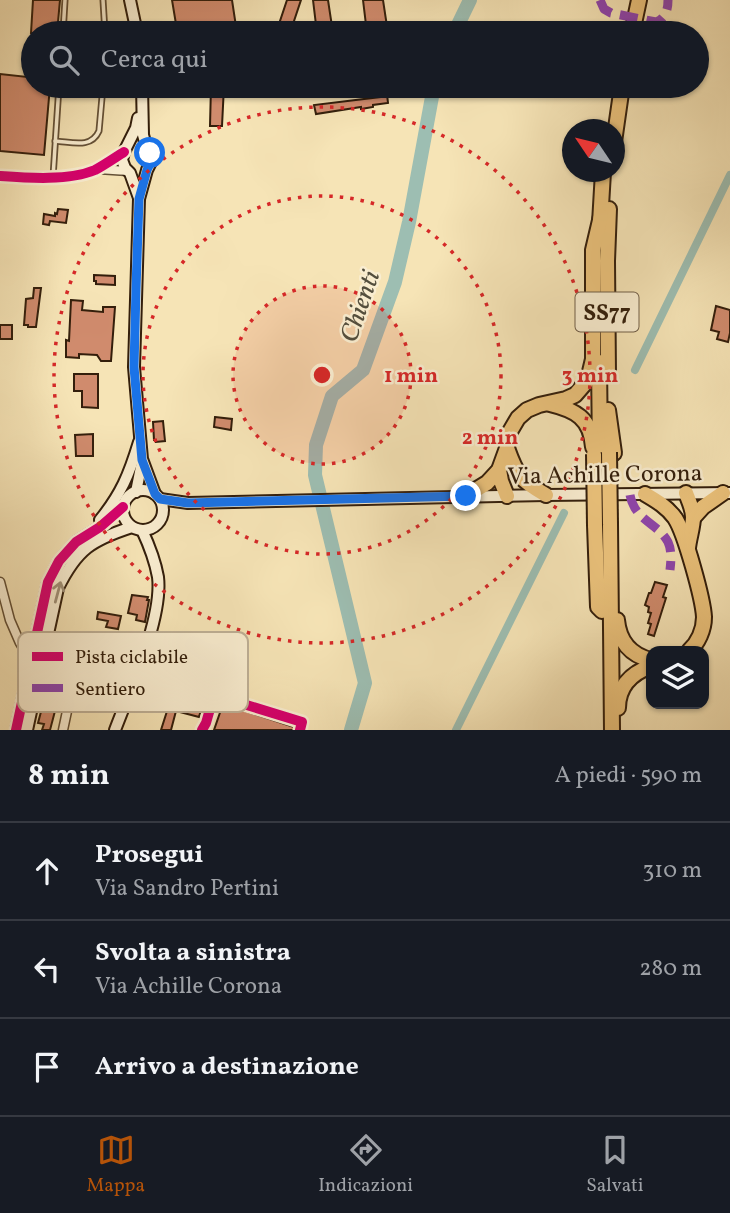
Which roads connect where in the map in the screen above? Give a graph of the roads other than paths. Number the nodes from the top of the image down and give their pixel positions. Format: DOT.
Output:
graph roads {
  1 [pos="65,0"];
  2 [pos="103,0"];
  3 [pos="130,0"];
  4 [pos="630,0"];
  5 [pos="639,0"];
  6 [pos="63,21"];
  7 [pos="104,21"];
  8 [pos="134,21"];
  9 [pos="625,21"];
  10 [pos="635,21"];
  11 [pos="58,98"];
  12 [pos="102,98"];
  13 [pos="141,98"];
  14 [pos="611,98"];
  15 [pos="620,98"];
  16 [pos="141,101"];
  17 [pos="608,119"];
  18 [pos="617,119"];
  19 [pos="55,141"];
  20 [pos="147,149"];
  21 [pos="125,150"];
  22 [pos="98,169"];
  23 [pos="147,170"];
  24 [pos="129,172"];
  25 [pos="0,176"];
  26 [pos="53,177"];
  27 [pos="603,182"];
  28 [pos="611,182"];
  29 [pos="139,199"];
  30 [pos="601,216"];
  31 [pos="548,403"];
  32 [pos="140,436"];
  33 [pos="507,448"];
  34 [pos="604,453"];
  35 [pos="142,460"];
  36 [pos="499,470"];
  37 [pos="515,471"];
  38 [pos="136,492"];
  39 [pos="726,493"];
  40 [pos="646,494"];
  41 [pos="686,494"];
  42 [pos="546,495"];
  43 [pos="157,496"];
  44 [pos="466,496"];
  45 [pos="507,496"];
  46 [pos="188,503"];
  47 [pos="124,507"];
  48 [pos="693,518"];
  49 [pos="677,520"];
  50 [pos="159,521"];
  51 [pos="605,525"];
  52 [pos="137,529"];
  53 [pos="86,536"];
  54 [pos="688,550"];
  55 [pos="153,552"];
  56 [pos="0,582"];
  57 [pos="48,615"];
  58 [pos="44,632"];
  59 [pos="150,632"];
  60 [pos="18,638"];
  61 [pos="693,646"];
  62 [pos="646,658"];
  63 [pos="646,668"];
  64 [pos="248,705"];
  65 [pos="22,712"];
  66 [pos="30,712"];
  67 [pos="66,712"];
  68 [pos="122,712"];
  69 [pos="209,712"];
  70 [pos="16,730"];
  71 [pos="27,730"];
  72 [pos="62,730"];
  73 [pos="115,730"];
  74 [pos="202,730"];
  75 [pos="300,730"];
  76 [pos="603,730"];
  77 [pos="612,730"];
  78 [pos="618,730"];
  1 -- 6 [label="lane"];
  2 -- 7 [label="lane"];
  3 -- 8 [label="main road"];
  4 -- 9 [label="highway"];
  5 -- 10 [label="highway"];
  11 -- 19 [label="lane"];
  12 -- 19 [label="lane"];
  13 -- 16 [label="main road"];
  14 -- 17 [label="highway"];
  15 -- 18 [label="highway"];
  16 -- 20 [label="main road"];
  16 -- 21 [label="main road"];
  19 -- 26 [label="lane"];
  20 -- 21 [label="main road"];
  20 -- 23 [label="main road"];
  21 -- 22 [label="street"];
  21 -- 24 [label="main road"];
  22 -- 24 [label="street"];
  22 -- 26 [label="street"];
  23 -- 24 [label="main road"];
  23 -- 29 [label="main road"];
  24 -- 29 [label="main road"];
  25 -- 26 [label="street"];
  27 -- 30 [label="highway, SS77"];
  28 -- 34 [label="highway, SS77"];
  29 -- 32 [label="main road"];
  30 -- 31 [label="highway"];
  30 -- 34 [label="highway, SS77"];
  31 -- 33 [label="highway"];
  31 -- 34 [label="highway"];
  32 -- 35 [label="main road"];
  32 -- 53 [label="main road"];
  33 -- 36 [label="highway"];
  33 -- 37 [label="highway"];
  34 -- 51 [label="highway, SS77, bridge"];
  35 -- 38 [label="main road"];
  35 -- 43 [label="main road"];
  36 -- 44 [label="highway"];
  36 -- 45 [label="highway"];
  37 -- 42 [label="highway"];
  37 -- 45 [label="highway"];
  38 -- 43 [label="main road"];
  38 -- 47 [label="main road"];
  39 -- 41 [label="main road, Via Achille Corona"];
  39 -- 48 [label="highway"];
  40 -- 41 [label="main road, Via Achille Corona"];
  40 -- 42 [label="main road, Via Achille Corona"];
  40 -- 49 [label="highway"];
  41 -- 48 [label="highway"];
  41 -- 49 [label="highway"];
  42 -- 45 [label="main road, Via Achille Corona"];
  43 -- 46 [label="main road, Via Achille Corona"];
  43 -- 50 [label="main road"];
  44 -- 45 [label="main road, Via Achille Corona"];
  44 -- 46 [label="main road, Via Achille Corona"];
  46 -- 50 [label="main road, Via Achille Corona"];
  47 -- 52 [label="main road"];
  47 -- 53 [label="main road"];
  48 -- 54 [label="highway"];
  49 -- 54 [label="highway"];
  50 -- 52 [label="main road"];
  50 -- 55 [label="main road"];
  51 -- 62 [label="highway"];
  51 -- 76 [label="highway, SS77"];
  51 -- 77 [label="highway, SS77"];
  52 -- 55 [label="main road"];
  57 -- 52 [label="main road, one-way"];
  53 -- 57 [label="main road"];
  54 -- 61 [label="highway"];
  55 -- 59 [label="main road"];
  56 -- 60 [label="street"];
  57 -- 58 [label="main road"];
  63 -- 78 [label="highway"];
  64 -- 75 [label="street"];
  65 -- 70 [label="main road"];
  66 -- 71 [label="main road"];
  67 -- 72 [label="street"];
  68 -- 73 [label="main road"];
  69 -- 74 [label="street"];
}
